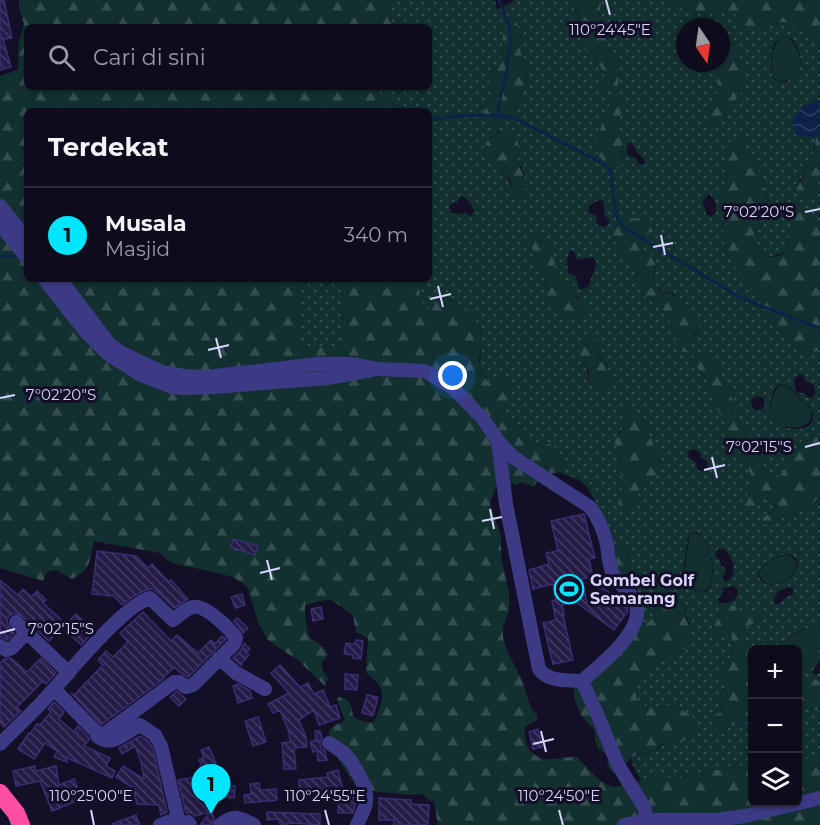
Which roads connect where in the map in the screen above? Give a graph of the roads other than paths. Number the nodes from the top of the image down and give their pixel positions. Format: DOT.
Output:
graph roads {
  1 [pos="0,206"];
  2 [pos="0,224"];
  3 [pos="24,247"];
  4 [pos="46,282"];
  5 [pos="62,282"];
  6 [pos="160,377"];
  7 [pos="498,441"];
  8 [pos="16,622"];
  9 [pos="27,632"];
  10 [pos="0,646"];
  11 [pos="219,658"];
  12 [pos="69,673"];
  13 [pos="582,681"];
  14 [pos="54,689"];
  15 [pos="265,689"];
  16 [pos="97,733"];
  17 [pos="329,743"];
  18 [pos="0,744"];
  19 [pos="0,793"];
  20 [pos="820,798"];
  21 [pos="184,822"];
  22 [pos="650,822"];
  23 [pos="21,825"];
  24 [pos="160,825"];
  25 [pos="220,825"];
  26 [pos="254,825"];
  27 [pos="357,825"];
  28 [pos="624,825"];
  1 -- 3 [label="street"];
  2 -- 3 [label="street"];
  4 -- 6 [label="street"];
  5 -- 6 [label="street"];
  6 -- 7 [label="street"];
  7 -- 13 [label="street"];
  7 -- 13 [label="street"];
  8 -- 9 [label="street"];
  9 -- 10 [label="street"];
  9 -- 12 [label="street"];
  11 -- 12 [label="street"];
  11 -- 15 [label="street"];
  11 -- 16 [label="street"];
  12 -- 14 [label="street"];
  13 -- 22 [label="street"];
  14 -- 16 [label="street"];
  14 -- 18 [label="street"];
  16 -- 21 [label="street"];
  17 -- 27 [label="street"];
  19 -- 23 [label="highway"];
  20 -- 22 [label="street"];
  21 -- 24 [label="street"];
  22 -- 28 [label="street"];
  25 -- 26 [label="street"];
}
